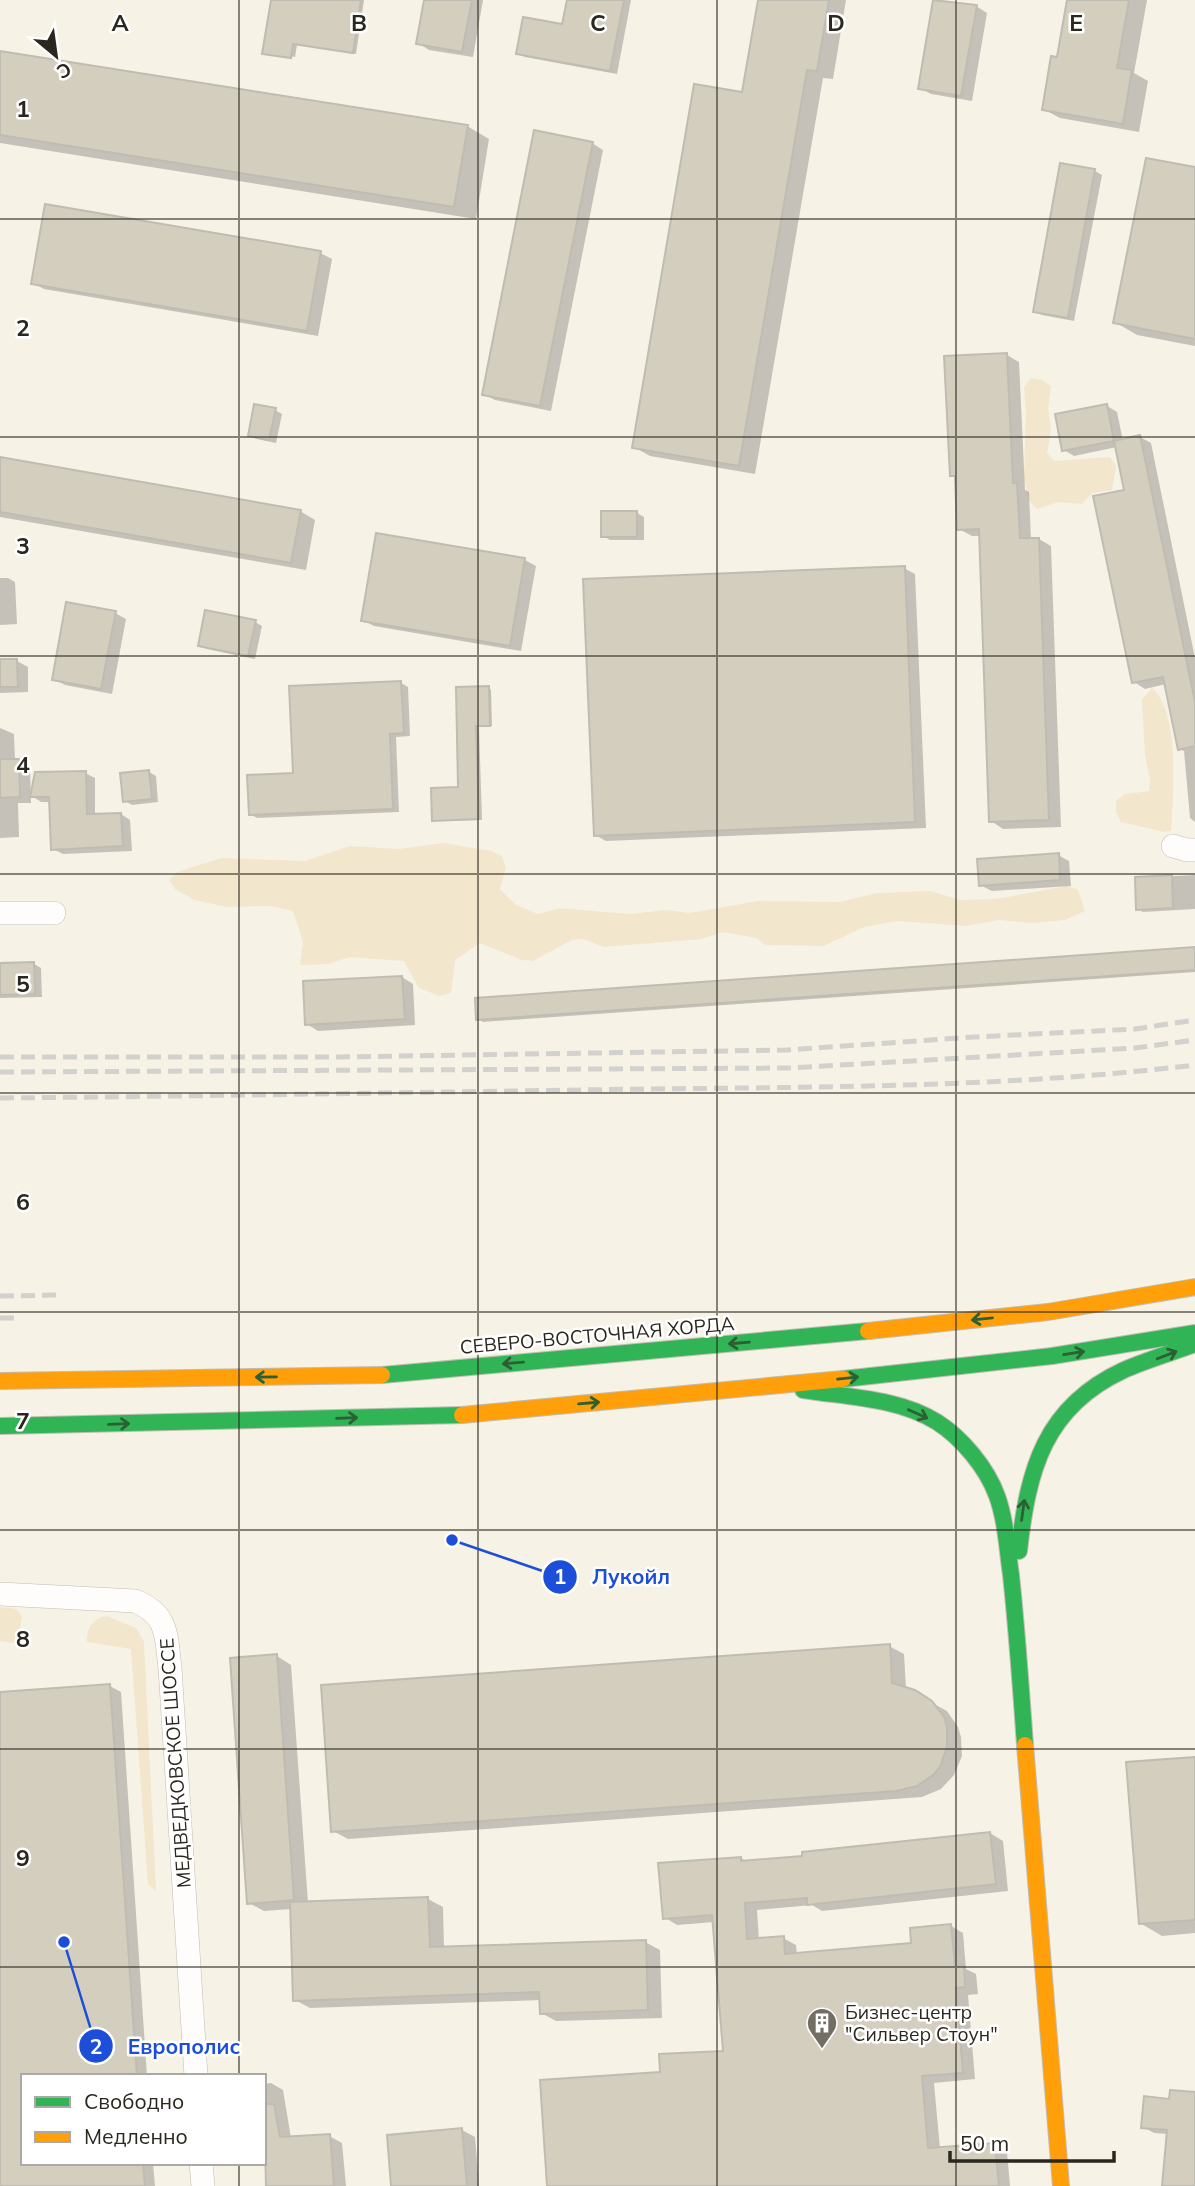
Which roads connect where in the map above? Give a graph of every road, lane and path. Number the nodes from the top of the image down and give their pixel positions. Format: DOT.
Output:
graph roads {
  1 [pos="0,913"];
  2 [pos="54,913"];
  3 [pos="1195,1287"];
  4 [pos="1195,1334"];
  5 [pos="1195,1344"];
  6 [pos="0,1381"];
  7 [pos="780,1386"];
  8 [pos="0,1426"];
  9 [pos="0,1594"];
  10 [pos="1014,1602"];
  11 [pos="196,2074"];
  12 [pos="201,2165"];
  13 [pos="203,2186"];
  14 [pos="1061,2186"];
  1 -- 2 [label="street"];
  3 -- 6 [label="main road, СЕВЕРО-ВОСТОЧНАЯ ХОРДА, one-way"];
  7 -- 4 [label="main road, one-way"];
  10 -- 5 [label="main road, one-way"];
  8 -- 7 [label="main road, one-way"];
  7 -- 10 [label="main road, one-way"];
  9 -- 11 [label="street, МЕДВЕДКОВСКОЕ ШОССЕ"];
  10 -- 14 [label="main road"];
  12 -- 13 [label="street"];
}
